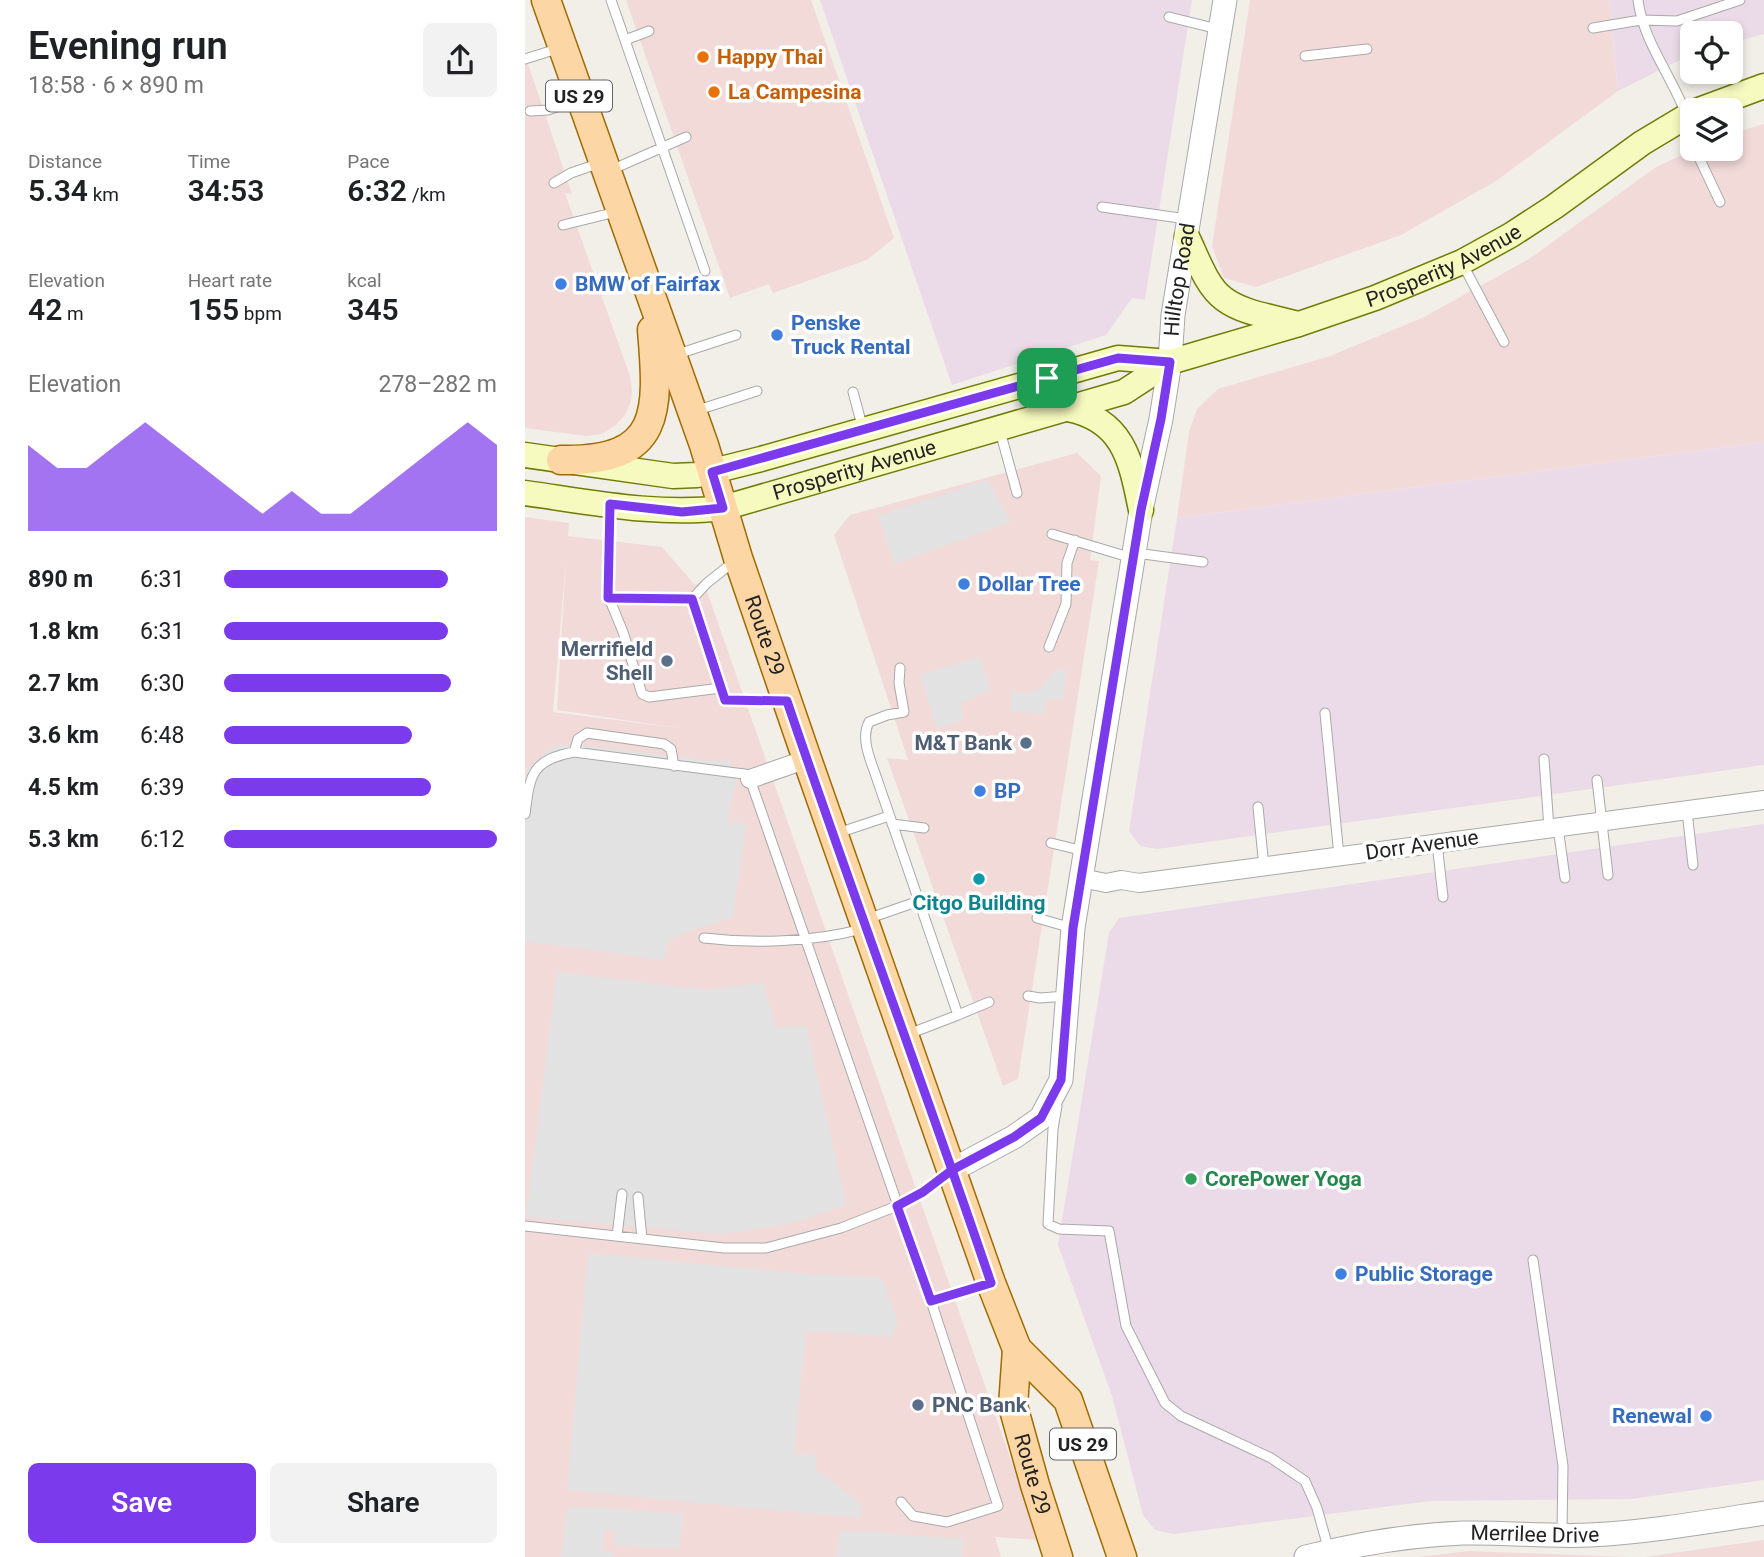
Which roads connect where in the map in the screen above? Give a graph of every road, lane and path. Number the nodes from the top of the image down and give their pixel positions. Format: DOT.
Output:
graph roads {
  1 [pos="611,0"];
  2 [pos="1225,0"];
  3 [pos="1638,0"];
  4 [pos="1740,0"];
  5 [pos="551,4"];
  6 [pos="1169,17"];
  7 [pos="1641,20"];
  8 [pos="1593,28"];
  9 [pos="1220,30"];
  10 [pos="649,31"];
  11 [pos="625,40"];
  12 [pos="562,47"];
  13 [pos="1367,49"];
  14 [pos="1305,56"];
  15 [pos="525,59"];
  16 [pos="1764,86"];
  17 [pos="1682,98"];
  18 [pos="1738,98"];
  19 [pos="580,99"];
  20 [pos="530,111"];
  21 [pos="1680,125"];
  22 [pos="686,137"];
  23 [pos="661,148"];
  24 [pos="1701,161"];
  25 [pos="604,167"];
  26 [pos="554,183"];
  27 [pos="1720,202"];
  28 [pos="1102,207"];
  29 [pos="619,211"];
  30 [pos="563,225"];
  31 [pos="1189,228"];
  32 [pos="1462,262"];
  33 [pos="705,271"];
  34 [pos="649,295"];
  35 [pos="1299,324"];
  36 [pos="736,335"];
  37 [pos="1504,342"];
  38 [pos="673,356"];
  39 [pos="1170,362"];
  40 [pos="757,391"];
  41 [pos="853,392"];
  42 [pos="1068,409"];
  43 [pos="692,412"];
  44 [pos="999,429"];
  45 [pos="863,430"];
  46 [pos="525,455"];
  47 [pos="561,460"];
  48 [pos="712,472"];
  49 [pos="525,493"];
  50 [pos="1017,494"];
  51 [pos="610,504"];
  52 [pos="723,508"];
  53 [pos="1141,510"];
  54 [pos="1052,534"];
  55 [pos="1075,540"];
  56 [pos="1134,556"];
  57 [pos="738,558"];
  58 [pos="1203,562"];
  59 [pos="608,598"];
  60 [pos="692,599"];
  61 [pos="1049,647"];
  62 [pos="900,668"];
  63 [pos="721,688"];
  64 [pos="787,701"];
  65 [pos="1325,713"];
  66 [pos="574,752"];
  67 [pos="807,759"];
  68 [pos="1544,760"];
  69 [pos="674,766"];
  70 [pos="750,779"];
  71 [pos="1597,780"];
  72 [pos="1764,800"];
  73 [pos="1258,807"];
  74 [pos="1687,811"];
  75 [pos="525,814"];
  76 [pos="891,820"];
  77 [pos="1602,822"];
  78 [pos="924,828"];
  79 [pos="1554,828"];
  80 [pos="833,835"];
  81 [pos="1051,843"];
  82 [pos="1437,843"];
  83 [pos="1086,851"];
  84 [pos="1339,856"];
  85 [pos="1693,865"];
  86 [pos="1264,867"];
  87 [pos="1608,875"];
  88 [pos="1081,878"];
  89 [pos="1565,878"];
  90 [pos="1443,897"];
  91 [pos="919,901"];
  92 [pos="946,907"];
  93 [pos="1037,918"];
  94 [pos="864,924"];
  95 [pos="1073,928"];
  96 [pos="704,938"];
  97 [pos="805,938"];
  98 [pos="1028,996"];
  99 [pos="1067,996"];
  100 [pos="989,1002"];
  101 [pos="958,1015"];
  102 [pos="905,1035"];
  103 [pos="1061,1080"];
  104 [pos="952,1170"];
  105 [pos="622,1194"];
  106 [pos="639,1196"];
  107 [pos="897,1206"];
  108 [pos="525,1226"];
  109 [pos="617,1236"];
  110 [pos="642,1239"];
  111 [pos="1534,1260"];
  112 [pos="991,1283"];
  113 [pos="931,1301"];
  114 [pos="1017,1349"];
  115 [pos="901,1502"];
  116 [pos="1764,1513"];
  117 [pos="1562,1535"];
  118 [pos="1329,1551"];
  119 [pos="1058,1557"];
  120 [pos="1122,1557"];
  121 [pos="1305,1557"];
  1 -- 11 [label="lane"];
  2 -- 9 [label="street, Hilltop Road"];
  3 -- 7 [label="lane"];
  4 -- 7 [label="lane"];
  5 -- 12 [label="main road, Route 29 / US 29"];
  6 -- 9 [label="lane"];
  7 -- 8 [label="lane"];
  7 -- 17 [label="lane"];
  9 -- 31 [label="street, Hilltop Road"];
  10 -- 11 [label="lane"];
  11 -- 23 [label="lane"];
  12 -- 15 [label="lane"];
  12 -- 19 [label="main road, Route 29 / US 29"];
  13 -- 14 [label="lane"];
  16 -- 18 [label="main road, Prosperity Avenue"];
  19 -- 20 [label="lane"];
  19 -- 25 [label="main road, Route 29 / US 29"];
  21 -- 32 [label="main road, Prosperity Avenue"];
  22 -- 23 [label="lane"];
  23 -- 25 [label="lane"];
  23 -- 33 [label="lane"];
  24 -- 27 [label="lane"];
  25 -- 26 [label="lane"];
  25 -- 29 [label="main road, Route 29 / US 29"];
  28 -- 31 [label="lane"];
  29 -- 30 [label="lane"];
  29 -- 34 [label="main road, Route 29 / US 29"];
  31 -- 35 [label="main road"];
  31 -- 39 [label="street, Hilltop Road"];
  32 -- 35 [label="main road, Prosperity Avenue"];
  32 -- 37 [label="lane"];
  34 -- 38 [label="main road, Route 29 / US 29"];
  34 -- 47 [label="main road"];
  35 -- 39 [label="main road, Prosperity Avenue"];
  36 -- 38 [label="lane"];
  38 -- 43 [label="main road, Route 29 / US 29"];
  39 -- 42 [label="main road, Prosperity Avenue"];
  39 -- 45 [label="main road, Prosperity Avenue"];
  39 -- 53 [label="street, Hilltop Road"];
  40 -- 43 [label="lane"];
  41 -- 45 [label="lane"];
  42 -- 44 [label="main road, Prosperity Avenue"];
  42 -- 53 [label="main road"];
  43 -- 48 [label="main road, Route 29 / US 29"];
  44 -- 50 [label="lane"];
  44 -- 52 [label="main road, Prosperity Avenue"];
  45 -- 48 [label="main road, Prosperity Avenue"];
  46 -- 47 [label="main road, Prosperity Avenue"];
  47 -- 48 [label="main road, Prosperity Avenue"];
  48 -- 52 [label="main road, Route 29 / US 29"];
  49 -- 51 [label="main road, Prosperity Avenue"];
  51 -- 52 [label="main road, Prosperity Avenue"];
  51 -- 59 [label="lane"];
  52 -- 57 [label="main road, Route 29 / US 29"];
  53 -- 56 [label="street, Hilltop Road"];
  54 -- 55 [label="lane"];
  55 -- 56 [label="lane"];
  55 -- 61 [label="lane"];
  56 -- 58 [label="lane"];
  56 -- 83 [label="street, Hilltop Road"];
  57 -- 60 [label="lane"];
  57 -- 64 [label="main road, Route 29 / US 29"];
  59 -- 60 [label="lane"];
  59 -- 63 [label="lane"];
  60 -- 63 [label="lane"];
  62 -- 76 [label="lane"];
  63 -- 64 [label="lane"];
  64 -- 67 [label="main road, Route 29 / US 29"];
  65 -- 84 [label="lane"];
  66 -- 69 [label="lane"];
  66 -- 69 [label="lane"];
  66 -- 75 [label="lane"];
  67 -- 70 [label="street"];
  67 -- 80 [label="main road, Route 29 / US 29"];
  68 -- 79 [label="lane"];
  69 -- 70 [label="lane"];
  70 -- 97 [label="lane"];
  71 -- 77 [label="lane"];
  72 -- 74 [label="street, Dorr Avenue"];
  73 -- 86 [label="lane"];
  74 -- 77 [label="street, Dorr Avenue"];
  74 -- 85 [label="lane"];
  76 -- 78 [label="lane"];
  76 -- 80 [label="lane"];
  76 -- 91 [label="lane"];
  77 -- 79 [label="street, Dorr Avenue"];
  77 -- 87 [label="lane"];
  79 -- 82 [label="street, Dorr Avenue"];
  79 -- 89 [label="lane"];
  80 -- 94 [label="main road, Route 29 / US 29"];
  81 -- 83 [label="lane"];
  82 -- 84 [label="street, Dorr Avenue"];
  82 -- 90 [label="lane"];
  83 -- 88 [label="street, Hilltop Road"];
  84 -- 86 [label="street, Dorr Avenue"];
  86 -- 88 [label="street, Dorr Avenue"];
  88 -- 95 [label="street, Hilltop Road"];
  91 -- 92 [label="lane"];
  91 -- 94 [label="lane"];
  91 -- 101 [label="lane"];
  93 -- 95 [label="lane"];
  94 -- 97 [label="lane"];
  94 -- 102 [label="main road, Route 29 / US 29"];
  95 -- 99 [label="street, Hilltop Road"];
  96 -- 97 [label="lane"];
  97 -- 107 [label="lane"];
  98 -- 99 [label="lane"];
  99 -- 103 [label="street, Hilltop Road"];
  100 -- 101 [label="lane"];
  101 -- 102 [label="lane"];
  102 -- 104 [label="main road, Route 29 / US 29"];
  103 -- 104 [label="street, Hilltop Road"];
  103 -- 118 [label="lane"];
  104 -- 107 [label="lane"];
  104 -- 112 [label="main road, Route 29 / US 29"];
  105 -- 109 [label="lane"];
  106 -- 110 [label="lane"];
  107 -- 110 [label="lane"];
  107 -- 113 [label="lane"];
  108 -- 109 [label="lane"];
  109 -- 110 [label="lane"];
  111 -- 117 [label="lane"];
  112 -- 113 [label="lane"];
  112 -- 114 [label="main road, Route 29 / US 29"];
  113 -- 115 [label="lane"];
  114 -- 119 [label="main road, Route 29 / US 29"];
  114 -- 120 [label="main road, Route 29 / US 29"];
  116 -- 117 [label="street, Merrilee Drive"];
  117 -- 118 [label="street, Merrilee Drive"];
  118 -- 121 [label="street, Merrilee Drive"];
}
